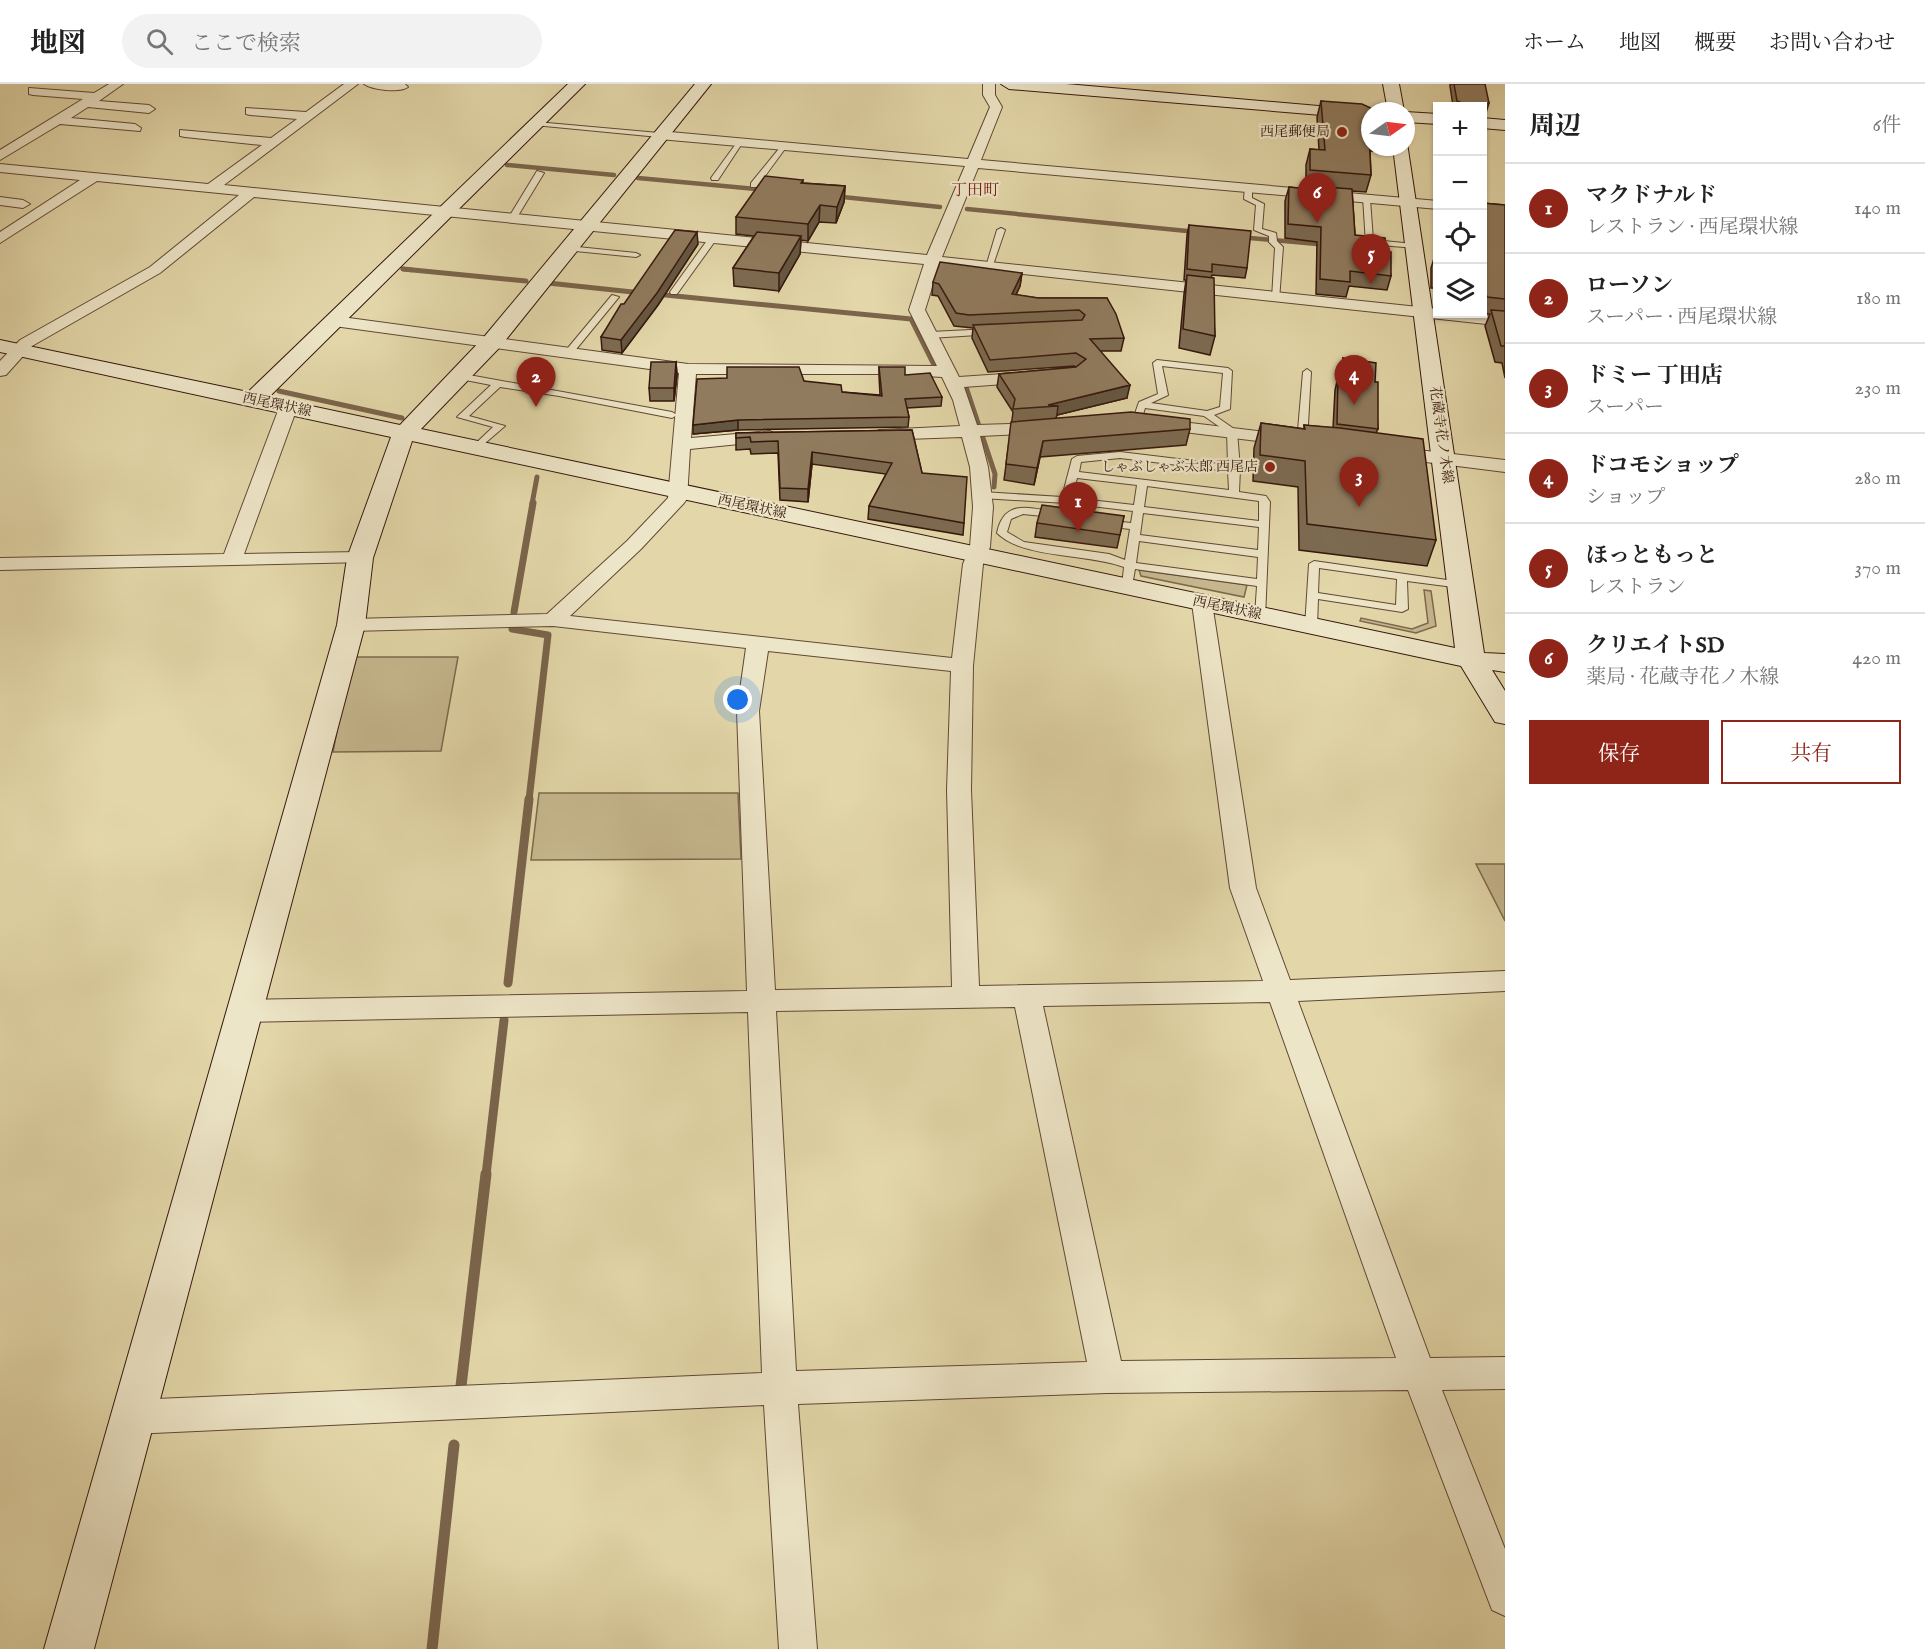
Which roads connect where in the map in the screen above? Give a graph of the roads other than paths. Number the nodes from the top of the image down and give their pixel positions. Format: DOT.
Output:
graph roads {
  1 [pos="105,84"];
  2 [pos="117,84"];
  3 [pos="352,84"];
  4 [pos="370,84"];
  5 [pos="577,84"];
  6 [pos="703,84"];
  7 [pos="989,84"];
  8 [pos="1009,84"];
  9 [pos="1391,84"];
  10 [pos="402,87"];
  11 [pos="33,92"];
  12 [pos="1394,102"];
  13 [pos="86,103"];
  14 [pos="149,109"];
  15 [pos="250,111"];
  16 [pos="1361,113"];
  17 [pos="55,114"];
  18 [pos="308,116"];
  19 [pos="1415,118"];
  20 [pos="1433,119"];
  21 [pos="1487,123"];
  22 [pos="536,124"];
  23 [pos="1505,125"];
  24 [pos="135,128"];
  25 [pos="12,132"];
  26 [pos="185,133"];
  27 [pos="34,134"];
  28 [pos="659,135"];
  29 [pos="274,142"];
  30 [pos="740,142"];
  31 [pos="0,144"];
  32 [pos="17,145"];
  33 [pos="784,146"];
  34 [pos="234,153"];
  35 [pos="255,155"];
  36 [pos="0,156"];
  37 [pos="1402,156"];
  38 [pos="973,163"];
  39 [pos="0,168"];
  40 [pos="540,173"];
  41 [pos="94,177"];
  42 [pos="715,178"];
  43 [pos="754,185"];
  44 [pos="1248,188"];
  45 [pos="210,189"];
  46 [pos="250,193"];
  47 [pos="1366,199"];
  48 [pos="0,201"];
  49 [pos="1408,202"];
  50 [pos="1433,205"];
  51 [pos="0,209"];
  52 [pos="447,211"];
  53 [pos="513,218"];
  54 [pos="586,224"];
  55 [pos="1001,230"];
  56 [pos="714,237"];
  57 [pos="0,239"];
  58 [pos="1414,246"];
  59 [pos="568,248"];
  60 [pos="636,255"];
  61 [pos="932,262"];
  62 [pos="988,268"];
  63 [pos="674,292"];
  64 [pos="615,297"];
  65 [pos="1276,298"];
  66 [pos="1423,313"];
  67 [pos="334,321"];
  68 [pos="1505,321"];
  69 [pos="998,332"];
  70 [pos="930,335"];
  71 [pos="492,342"];
  72 [pos="9,348"];
  73 [pos="570,351"];
  74 [pos="688,369"];
  75 [pos="0,371"];
  76 [pos="1307,372"];
  77 [pos="1052,375"];
  78 [pos="458,376"];
  79 [pos="951,378"];
  80 [pos="498,384"];
  81 [pos="253,400"];
  82 [pos="288,408"];
  83 [pos="1140,413"];
  84 [pos="1208,414"];
  85 [pos="672,415"];
  86 [pos="1117,422"];
  87 [pos="1063,427"];
  88 [pos="1232,431"];
  89 [pos="980,433"];
  90 [pos="405,434"];
  91 [pos="791,436"];
  92 [pos="862,436"];
  93 [pos="1302,442"];
  94 [pos="682,444"];
  95 [pos="1324,445"];
  96 [pos="477,447"];
  97 [pos="1378,451"];
  98 [pos="1444,459"];
  99 [pos="1505,466"];
  100 [pos="1234,469"];
  101 [pos="1072,474"];
  102 [pos="1142,483"];
  103 [pos="677,490"];
  104 [pos="1234,494"];
  105 [pos="982,495"];
  106 [pos="1066,500"];
  107 [pos="1138,509"];
  108 [pos="1071,518"];
  109 [pos="1092,521"];
  110 [pos="1264,525"];
  111 [pos="1135,532"];
  112 [pos="1263,554"];
  113 [pos="976,555"];
  114 [pos="360,558"];
  115 [pos="232,560"];
  116 [pos="0,564"];
  117 [pos="1129,576"];
  118 [pos="1402,577"];
  119 [pos="1262,583"];
  120 [pos="1461,585"];
  121 [pos="1312,595"];
  122 [pos="1202,603"];
  123 [pos="1261,616"];
  124 [pos="553,620"];
  125 [pos="351,625"];
  126 [pos="1311,627"];
  127 [pos="758,642"];
  128 [pos="1471,660"];
  129 [pos="1505,663"];
  130 [pos="962,666"];
  131 [pos="1505,715"];
  132 [pos="1505,981"];
  133 [pos="1278,991"];
  134 [pos="1027,996"];
  135 [pos="966,998"];
  136 [pos="762,1002"];
  137 [pos="246,1011"];
  138 [pos="1505,1373"];
  139 [pos="1419,1375"];
  140 [pos="1107,1377"];
  141 [pos="780,1388"];
  142 [pos="132,1417"];
  143 [pos="1505,1597"];
  144 [pos="69,1649"];
  145 [pos="798,1649"];
  1 -- 2 [label="street"];
  2 -- 13 [label="street"];
  3 -- 18 [label="street"];
  4 -- 10 [label="street"];
  5 -- 22 [label="street"];
  6 -- 28 [label="street"];
  7 -- 38 [label="street"];
  8 -- 16 [label="street"];
  9 -- 12 [label="street"];
  11 -- 13 [label="street"];
  13 -- 14 [label="street"];
  13 -- 17 [label="street"];
  15 -- 18 [label="street"];
  17 -- 24 [label="street"];
  17 -- 27 [label="street"];
  18 -- 29 [label="street"];
  19 -- 20 [label="street"];
  21 -- 23 [label="street"];
  22 -- 28 [label="lane"];
  22 -- 52 [label="street"];
  25 -- 27 [label="street"];
  26 -- 29 [label="street"];
  27 -- 32 [label="street"];
  28 -- 30 [label="street"];
  28 -- 54 [label="street"];
  29 -- 35 [label="street"];
  30 -- 33 [label="street"];
  30 -- 42 [label="lane"];
  31 -- 32 [label="street"];
  32 -- 36 [label="street"];
  33 -- 38 [label="street"];
  33 -- 43 [label="lane"];
  34 -- 35 [label="street"];
  35 -- 45 [label="street"];
  37 -- 49 [label="street, 花蔵寺花ノ木線"];
  38 -- 44 [label="street"];
  38 -- 61 [label="street"];
  39 -- 41 [label="street"];
  40 -- 53 [label="lane"];
  41 -- 45 [label="street"];
  41 -- 57 [label="street"];
  44 -- 47 [label="street"];
  44 -- 65 [label="lane"];
  45 -- 46 [label="street"];
  46 -- 52 [label="street"];
  46 -- 72 [label="street"];
  47 -- 49 [label="street"];
  47 -- 58 [label="lane"];
  48 -- 51 [label="street"];
  49 -- 50 [label="street"];
  49 -- 58 [label="street, 花蔵寺花ノ木線"];
  52 -- 53 [label="street"];
  52 -- 67 [label="street"];
  53 -- 54 [label="street"];
  54 -- 56 [label="street"];
  54 -- 59 [label="street"];
  55 -- 62 [label="lane"];
  56 -- 61 [label="street"];
  56 -- 63 [label="lane"];
  58 -- 66 [label="street, 花蔵寺花ノ木線"];
  59 -- 60 [label="lane"];
  59 -- 71 [label="street"];
  61 -- 62 [label="street"];
  61 -- 70 [label="street"];
  62 -- 65 [label="street"];
  64 -- 73 [label="lane"];
  65 -- 66 [label="street"];
  66 -- 68 [label="street"];
  66 -- 98 [label="street, 花蔵寺花ノ木線"];
  67 -- 71 [label="street"];
  67 -- 81 [label="street"];
  69 -- 70 [label="lane"];
  70 -- 79 [label="street"];
  71 -- 73 [label="street"];
  71 -- 78 [label="street"];
  72 -- 75 [label="street"];
  72 -- 81 [label="street, 西尾環状線"];
  73 -- 74 [label="street"];
  74 -- 79 [label="street"];
  74 -- 94 [label="street"];
  76 -- 93 [label="lane"];
  77 -- 79 [label="street"];
  78 -- 80 [label="lane"];
  78 -- 90 [label="street"];
  79 -- 89 [label="street"];
  80 -- 85 [label="lane"];
  80 -- 96 [label="lane"];
  81 -- 82 [label="street, 西尾環状線"];
  82 -- 90 [label="street, 西尾環状線"];
  82 -- 115 [label="street"];
  83 -- 84 [label="lane"];
  83 -- 84 [label="lane"];
  83 -- 86 [label="street"];
  83 -- 88 [label="street"];
  84 -- 88 [label="lane"];
  87 -- 89 [label="street"];
  88 -- 93 [label="street"];
  88 -- 100 [label="lane"];
  89 -- 92 [label="street"];
  89 -- 105 [label="street"];
  90 -- 96 [label="street, 西尾環状線"];
  90 -- 114 [label="street"];
  91 -- 94 [label="street"];
  93 -- 95 [label="street"];
  94 -- 103 [label="street"];
  96 -- 103 [label="street, 西尾環状線"];
  97 -- 98 [label="street"];
  98 -- 99 [label="street"];
  98 -- 120 [label="street, 花蔵寺花ノ木線"];
  100 -- 101 [label="lane"];
  100 -- 104 [label="lane"];
  101 -- 102 [label="lane"];
  101 -- 106 [label="lane"];
  102 -- 104 [label="lane"];
  102 -- 107 [label="lane"];
  103 -- 113 [label="street, 西尾環状線"];
  103 -- 124 [label="street"];
  104 -- 110 [label="lane"];
  105 -- 106 [label="lane"];
  105 -- 113 [label="street"];
  106 -- 107 [label="lane"];
  107 -- 110 [label="lane"];
  107 -- 111 [label="lane"];
  108 -- 117 [label="lane"];
  109 -- 111 [label="lane"];
  110 -- 112 [label="lane"];
  111 -- 112 [label="lane"];
  111 -- 117 [label="lane"];
  112 -- 119 [label="lane"];
  113 -- 117 [label="street, 西尾環状線"];
  113 -- 130 [label="street"];
  114 -- 115 [label="street"];
  114 -- 125 [label="street"];
  115 -- 116 [label="street"];
  117 -- 119 [label="lane"];
  117 -- 122 [label="street, 西尾環状線"];
  118 -- 120 [label="lane"];
  118 -- 121 [label="lane"];
  118 -- 121 [label="lane"];
  119 -- 123 [label="lane"];
  120 -- 128 [label="street, 花蔵寺花ノ木線"];
  121 -- 126 [label="lane"];
  122 -- 123 [label="street, 西尾環状線"];
  122 -- 133 [label="street"];
  123 -- 126 [label="street, 西尾環状線"];
  124 -- 125 [label="street"];
  124 -- 127 [label="street"];
  125 -- 137 [label="street"];
  126 -- 128 [label="street, 西尾環状線"];
  127 -- 130 [label="street"];
  127 -- 136 [label="street"];
  128 -- 129 [label="street, 西尾環状線"];
  128 -- 131 [label="street, 花蔵寺花ノ木線"];
  130 -- 135 [label="street"];
  132 -- 133 [label="street"];
  133 -- 134 [label="street"];
  133 -- 139 [label="street"];
  134 -- 135 [label="street"];
  134 -- 140 [label="street"];
  135 -- 136 [label="street"];
  136 -- 137 [label="street"];
  136 -- 141 [label="street"];
  137 -- 142 [label="street"];
  138 -- 139 [label="street"];
  139 -- 140 [label="street"];
  139 -- 143 [label="street"];
  140 -- 141 [label="street"];
  141 -- 142 [label="street"];
  141 -- 145 [label="street"];
  142 -- 144 [label="street"];
}
